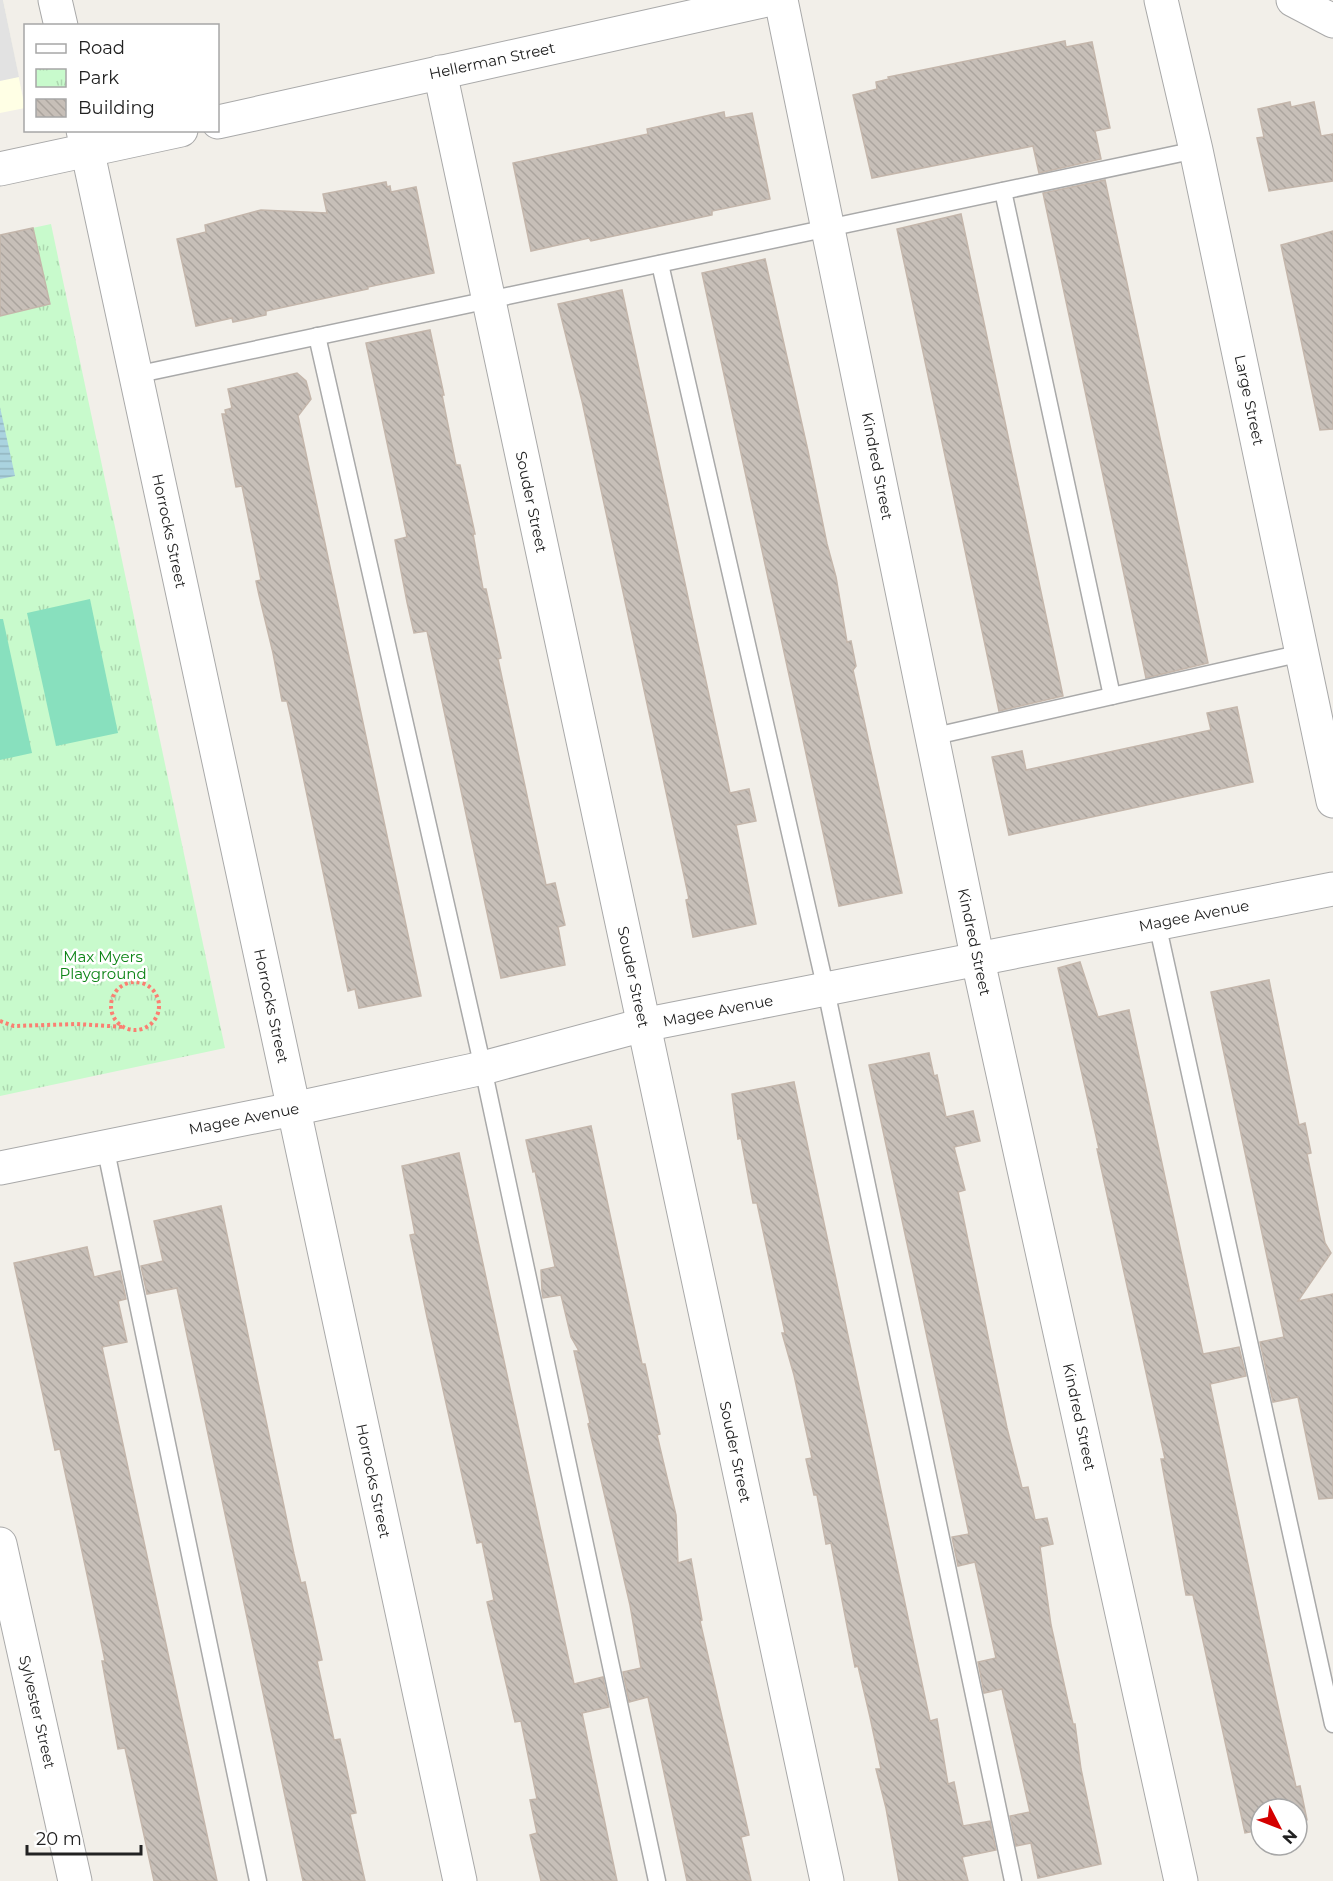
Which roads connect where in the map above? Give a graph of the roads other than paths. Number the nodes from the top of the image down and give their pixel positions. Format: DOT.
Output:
graph roads {
  1 [pos="55,0"];
  2 [pos="767,0"];
  3 [pos="781,0"];
  4 [pos="1161,0"];
  5 [pos="1293,0"];
  6 [pos="1333,21"];
  7 [pos="61,24"];
  8 [pos="440,72"];
  9 [pos="219,122"];
  10 [pos="164,132"];
  11 [pos="86,141"];
  12 [pos="1196,150"];
  13 [pos="0,169"];
  14 [pos="1003,192"];
  15 [pos="830,228"];
  16 [pos="660,264"];
  17 [pos="488,300"];
  18 [pos="318,336"];
  19 [pos="135,375"];
  20 [pos="1302,653"];
  21 [pos="1112,696"];
  22 [pos="931,737"];
  23 [pos="1333,801"];
  24 [pos="1333,889"];
  25 [pos="1157,923"];
  26 [pos="977,959"];
  27 [pos="826,990"];
  28 [pos="643,1025"];
  29 [pos="483,1068"];
  30 [pos="293,1109"];
  31 [pos="105,1146"];
  32 [pos="0,1168"];
  33 [pos="0,1544"];
  34 [pos="1333,1724"];
  35 [pos="75,1881"];
  36 [pos="258,1881"];
  37 [pos="460,1881"];
  38 [pos="657,1881"];
  39 [pos="827,1881"];
  40 [pos="1013,1881"];
  41 [pos="1181,1881"];
  1 -- 7 [label="street"];
  2 -- 8 [label="street, Hellerman Street"];
  3 -- 15 [label="street, Kindred Street"];
  4 -- 12 [label="street, Large Street"];
  5 -- 6 [label="street"];
  8 -- 9 [label="street, Hellerman Street"];
  8 -- 17 [label="street, Souder Street"];
  10 -- 11 [label="street"];
  11 -- 13 [label="street"];
  11 -- 19 [label="street, Horrocks Street"];
  12 -- 14 [label="lane"];
  12 -- 20 [label="street, Large Street"];
  14 -- 15 [label="lane"];
  14 -- 21 [label="lane"];
  15 -- 16 [label="lane"];
  15 -- 22 [label="street, Kindred Street"];
  16 -- 17 [label="lane"];
  16 -- 27 [label="lane"];
  17 -- 18 [label="lane"];
  17 -- 28 [label="street, Souder Street"];
  18 -- 19 [label="lane"];
  18 -- 29 [label="lane"];
  19 -- 30 [label="street, Horrocks Street"];
  20 -- 21 [label="lane"];
  20 -- 23 [label="street, Large Street"];
  21 -- 22 [label="lane"];
  22 -- 26 [label="street, Kindred Street"];
  24 -- 25 [label="street, Magee Avenue"];
  25 -- 26 [label="street, Magee Avenue"];
  25 -- 34 [label="lane"];
  26 -- 27 [label="street, Magee Avenue"];
  26 -- 41 [label="street, Kindred Street"];
  27 -- 28 [label="street, Magee Avenue"];
  27 -- 40 [label="lane"];
  28 -- 29 [label="street, Magee Avenue"];
  28 -- 39 [label="street, Souder Street"];
  29 -- 30 [label="street, Magee Avenue"];
  29 -- 38 [label="lane"];
  30 -- 31 [label="street, Magee Avenue"];
  30 -- 37 [label="street, Horrocks Street"];
  31 -- 32 [label="street, Magee Avenue"];
  31 -- 36 [label="lane"];
  33 -- 35 [label="street, Sylvester Street"];
}
